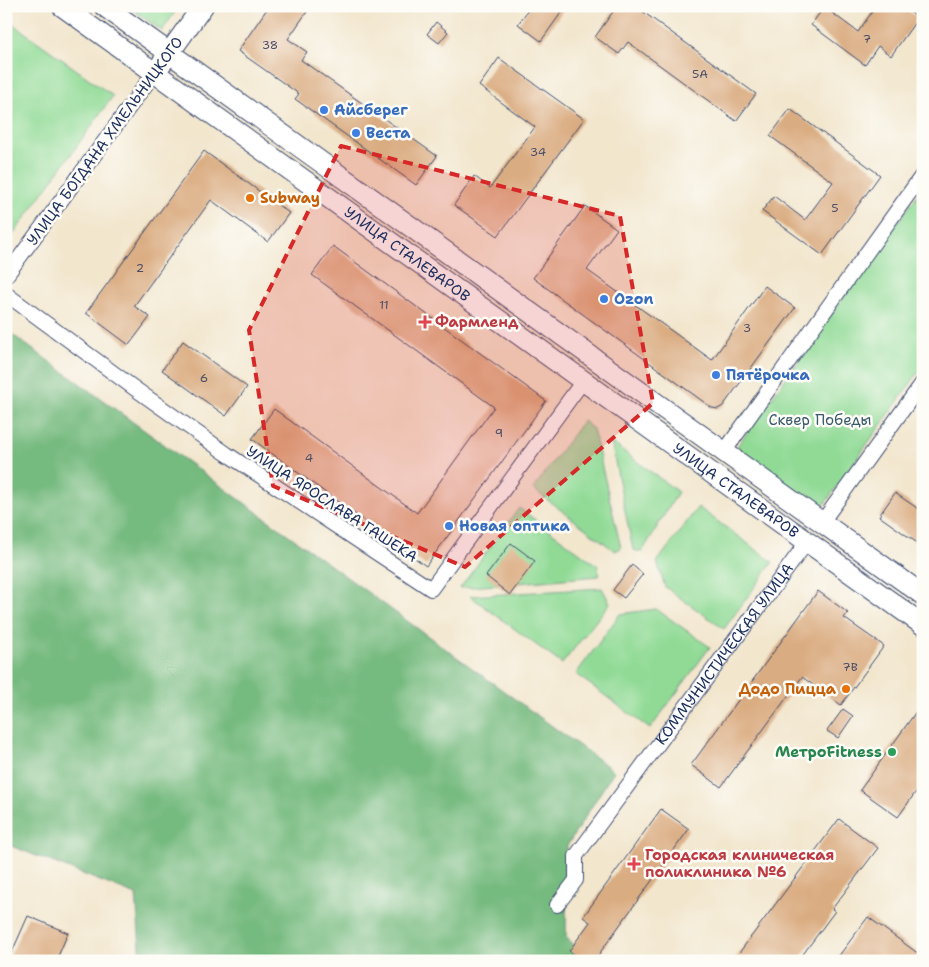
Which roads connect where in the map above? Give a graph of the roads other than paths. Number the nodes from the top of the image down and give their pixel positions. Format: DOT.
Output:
graph roads {
  1 [pos="62,6"];
  2 [pos="104,6"];
  3 [pos="203,6"];
  4 [pos="169,54"];
  5 [pos="155,72"];
  6 [pos="923,174"];
  7 [pos="6,276"];
  8 [pos="6,294"];
  9 [pos="583,381"];
  10 [pos="923,382"];
  11 [pos="724,452"];
  12 [pos="822,522"];
  13 [pos="807,542"];
  14 [pos="923,595"];
  15 [pos="923,625"];
  16 [pos="557,905"];
  1 -- 5 [label="main road, УЛИЦА СТАЛЕВАРОВ"];
  2 -- 4 [label="main road, УЛИЦА СТАЛЕВАРОВ"];
  3 -- 4 [label="main road, УЛИЦА БОГДАНА ХМЕЛЬНИЦКОГО"];
  4 -- 5 [label="main road, УЛИЦА БОГДАНА ХМЕЛЬНИЦКОГО"];
  4 -- 11 [label="main road, УЛИЦА СТАЛЕВАРОВ"];
  5 -- 7 [label="street, УЛИЦА БОГДАНА ХМЕЛЬНИЦКОГО"];
  5 -- 9 [label="main road, УЛИЦА СТАЛЕВАРОВ"];
  6 -- 11 [label="street"];
  8 -- 9 [label="street, УЛИЦА ЯРОСЛАВА ГАШЕКА"];
  9 -- 13 [label="main road, УЛИЦА СТАЛЕВАРОВ"];
  10 -- 12 [label="street, КОММУНИСТИЧЕСКАЯ УЛИЦА"];
  11 -- 12 [label="main road, УЛИЦА СТАЛЕВАРОВ"];
  12 -- 13 [label="main road, КОММУНИСТИЧЕСКАЯ УЛИЦА"];
  12 -- 14 [label="main road, УЛИЦА СТАЛЕВАРОВ"];
  13 -- 15 [label="main road, УЛИЦА СТАЛЕВАРОВ"];
  13 -- 16 [label="street, КОММУНИСТИЧЕСКАЯ УЛИЦА"];
}
